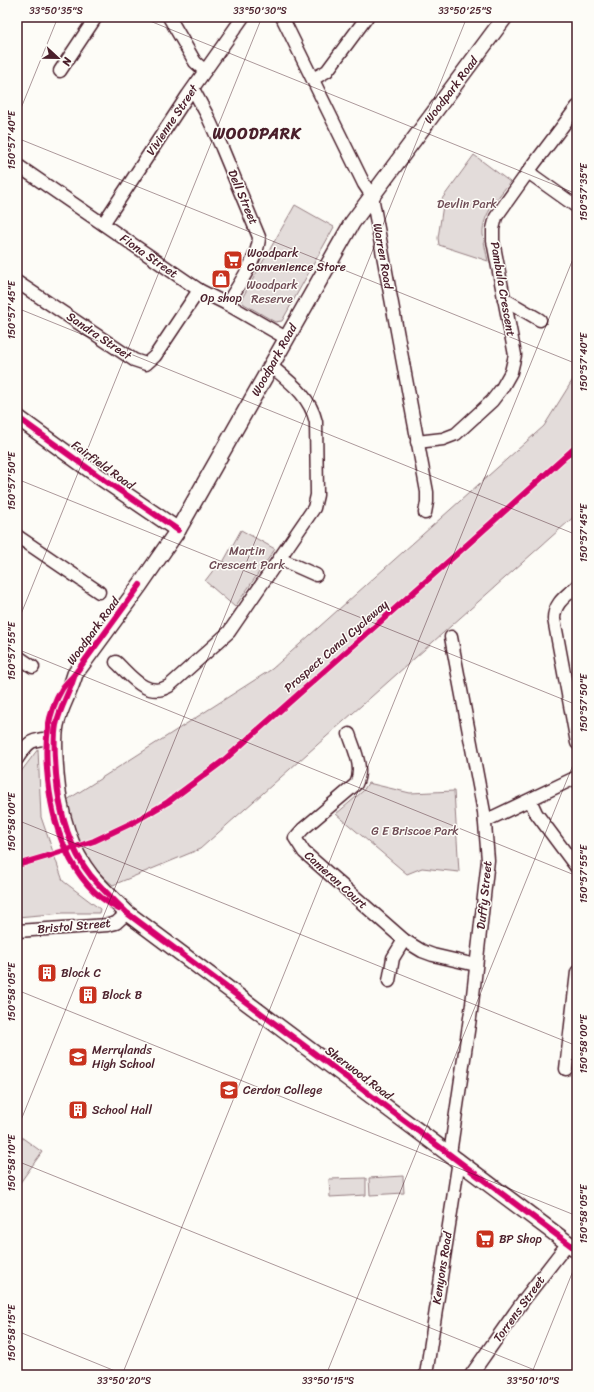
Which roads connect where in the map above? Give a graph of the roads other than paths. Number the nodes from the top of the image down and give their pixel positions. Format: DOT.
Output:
graph roads {
  1 [pos="96,17"];
  2 [pos="169,17"];
  3 [pos="243,17"];
  4 [pos="282,17"];
  5 [pos="366,17"];
  6 [pos="505,17"];
  7 [pos="60,71"];
  8 [pos="205,71"];
  9 [pos="313,79"];
  10 [pos="192,89"];
  11 [pos="577,108"];
  12 [pos="17,165"];
  13 [pos="528,172"];
  14 [pos="372,196"];
  15 [pos="577,207"];
  16 [pos="103,224"];
  17 [pos="17,282"];
  18 [pos="199,290"];
  19 [pos="504,299"];
  20 [pos="227,304"];
  21 [pos="540,320"];
  22 [pos="286,338"];
  23 [pos="271,366"];
  24 [pos="17,416"];
  25 [pos="417,442"];
  26 [pos="425,513"];
  27 [pos="178,530"];
  28 [pos="17,536"];
  29 [pos="280,559"];
  30 [pos="316,575"];
  31 [pos="577,586"];
  32 [pos="99,592"];
  33 [pos="451,637"];
  34 [pos="17,656"];
  35 [pos="116,662"];
  36 [pos="33,667"];
  37 [pos="349,734"];
  38 [pos="50,738"];
  39 [pos="577,743"];
  40 [pos="17,759"];
  41 [pos="577,778"];
  42 [pos="530,800"];
  43 [pos="485,821"];
  44 [pos="577,868"];
  45 [pos="127,913"];
  46 [pos="17,931"];
  47 [pos="404,940"];
  48 [pos="476,965"];
  49 [pos="577,972"];
  50 [pos="389,981"];
  51 [pos="566,1069"];
  52 [pos="455,1157"];
  53 [pos="573,1246"];
  54 [pos="426,1375"];
  55 [pos="471,1375"];
  1 -- 7 [label="street"];
  2 -- 8 [label="street"];
  3 -- 8 [label="street, Vivienne Street"];
  4 -- 9 [label="street, Warren Road"];
  5 -- 9 [label="street"];
  6 -- 14 [label="main road, Woodpark Road"];
  8 -- 10 [label="street, Vivienne Street"];
  9 -- 14 [label="street, Warren Road"];
  10 -- 16 [label="street, Vivienne Street"];
  10 -- 20 [label="street, Dell Street"];
  11 -- 13 [label="street, Pambula Crescent"];
  12 -- 16 [label="street, Fiona Street"];
  13 -- 15 [label="street"];
  13 -- 19 [label="street, Pambula Crescent"];
  14 -- 22 [label="main road, Woodpark Road"];
  14 -- 25 [label="street, Warren Road"];
  16 -- 18 [label="street, Fiona Street"];
  17 -- 18 [label="street, Sandra Street"];
  18 -- 20 [label="street, Fiona Street"];
  19 -- 21 [label="street"];
  19 -- 25 [label="street, Pambula Crescent"];
  20 -- 22 [label="street, Fiona Street"];
  22 -- 23 [label="main road, Woodpark Road"];
  23 -- 27 [label="main road, Woodpark Road"];
  23 -- 29 [label="street"];
  24 -- 27 [label="main road, Fairfield Road"];
  25 -- 26 [label="street, Warren Road"];
  27 -- 38 [label="main road, Woodpark Road"];
  28 -- 32 [label="street"];
  29 -- 30 [label="street"];
  29 -- 35 [label="street"];
  31 -- 39 [label="street"];
  33 -- 43 [label="street, Duffy Street"];
  34 -- 36 [label="street"];
  37 -- 47 [label="street, Cameron Court"];
  38 -- 40 [label="street"];
  38 -- 45 [label="main road, Sherwood Road"];
  41 -- 42 [label="street"];
  42 -- 43 [label="street"];
  42 -- 44 [label="street"];
  43 -- 48 [label="street, Duffy Street"];
  45 -- 46 [label="street, Bristol Street"];
  45 -- 52 [label="main road, Sherwood Road"];
  47 -- 48 [label="street, Cameron Court"];
  47 -- 50 [label="street"];
  48 -- 52 [label="street, Duffy Street"];
  49 -- 51 [label="street"];
  52 -- 53 [label="main road, Sherwood Road"];
  52 -- 54 [label="street, Kenyons Road"];
  53 -- 55 [label="street, Torrens Street"];
}
